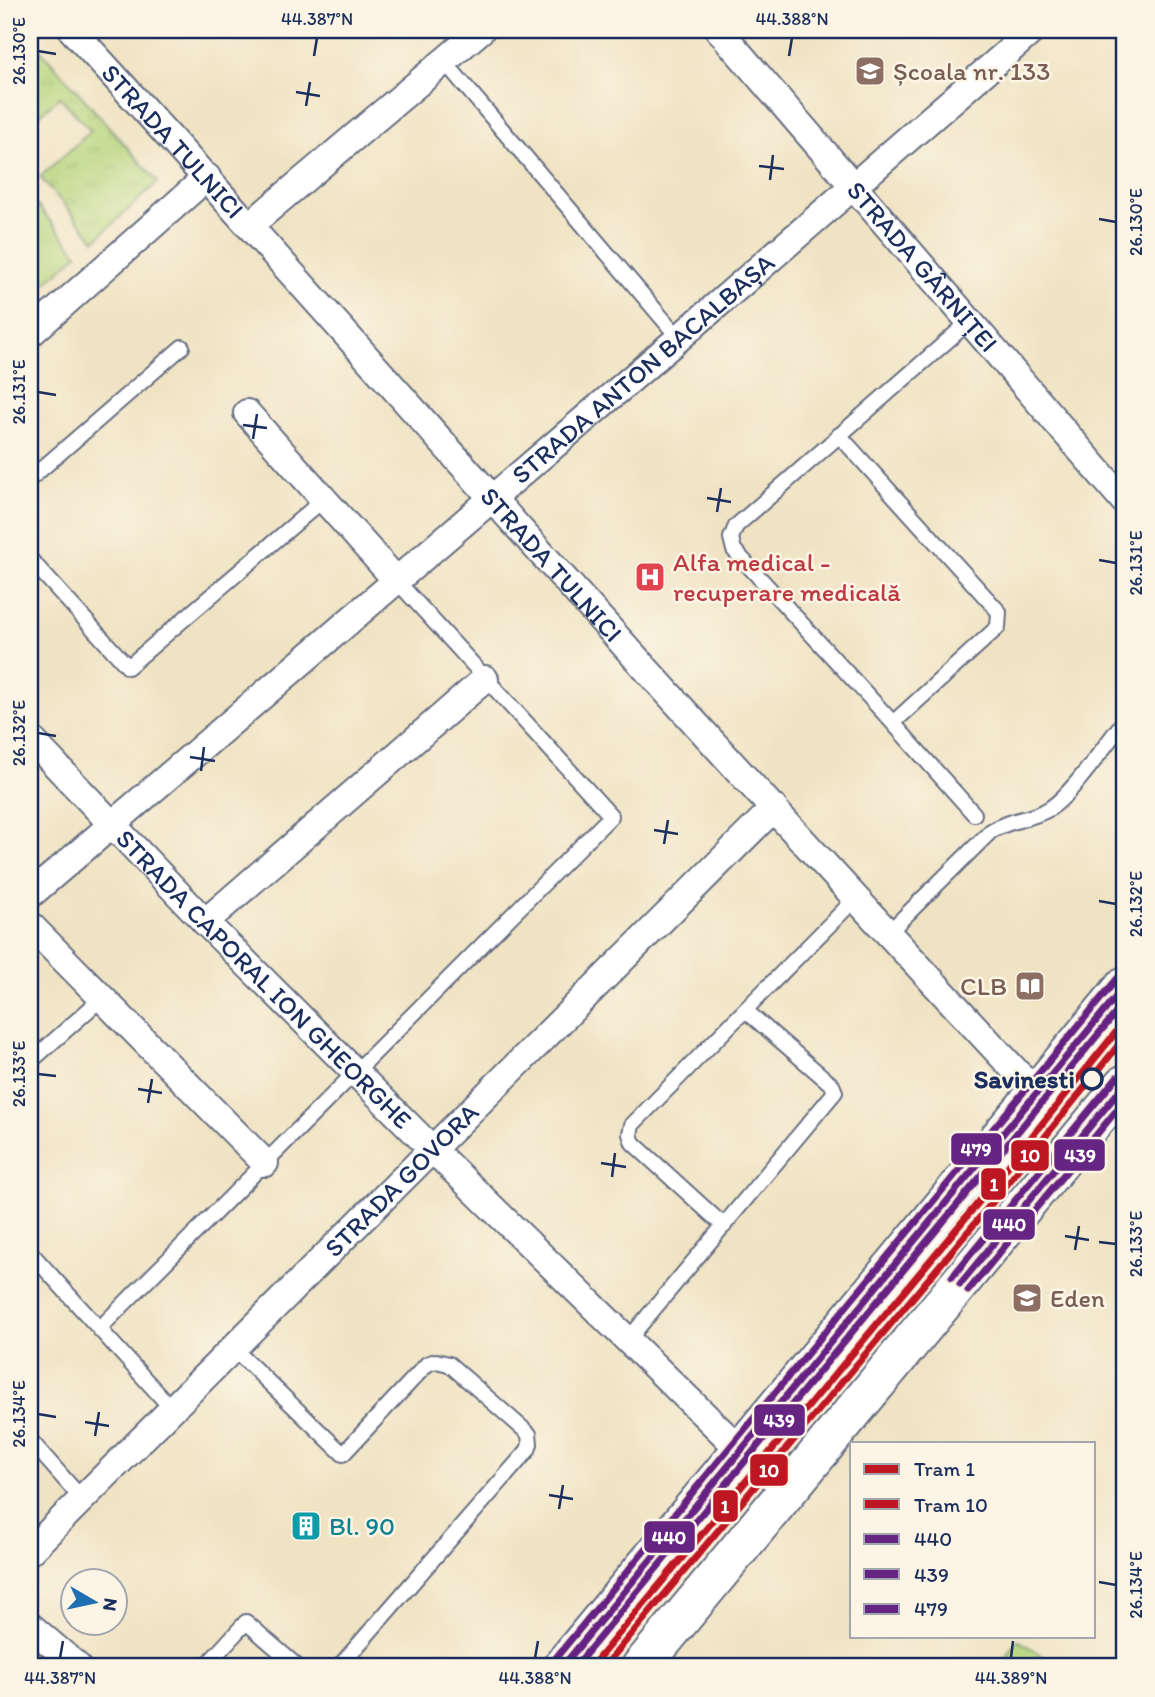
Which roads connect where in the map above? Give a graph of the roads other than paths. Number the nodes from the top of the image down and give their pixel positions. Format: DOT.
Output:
graph roads {
  1 [pos="72,30"];
  2 [pos="481,30"];
  3 [pos="719,30"];
  4 [pos="1032,30"];
  5 [pos="444,61"];
  6 [pos="207,177"];
  7 [pos="855,185"];
  8 [pos="250,225"];
  9 [pos="970,321"];
  10 [pos="30,334"];
  11 [pos="679,338"];
  12 [pos="182,347"];
  13 [pos="247,413"];
  14 [pos="839,435"];
  15 [pos="30,479"];
  16 [pos="492,498"];
  17 [pos="324,499"];
  18 [pos="1125,502"];
  19 [pos="30,559"];
  20 [pos="396,580"];
  21 [pos="485,679"];
  22 [pos="1125,720"];
  23 [pos="892,723"];
  24 [pos="30,738"];
  25 [pos="774,808"];
  26 [pos="974,814"];
  27 [pos="111,824"];
  28 [pos="30,895"];
  29 [pos="856,898"];
  30 [pos="205,922"];
  31 [pos="30,925"];
  32 [pos="888,933"];
  33 [pos="1125,986"];
  34 [pos="102,998"];
  35 [pos="745,1010"];
  36 [pos="30,1062"];
  37 [pos="355,1072"];
  38 [pos="1125,1084"];
  39 [pos="1037,1093"];
  40 [pos="432,1149"];
  41 [pos="265,1163"];
  42 [pos="724,1226"];
  43 [pos="30,1252"];
  44 [pos="99,1329"];
  45 [pos="626,1341"];
  46 [pos="233,1348"];
  47 [pos="172,1409"];
  48 [pos="30,1440"];
  49 [pos="742,1451"];
  50 [pos="789,1492"];
  51 [pos="82,1499"];
  52 [pos="30,1550"];
  53 [pos="30,1626"];
  54 [pos="78,1667"];
  55 [pos="205,1667"];
  56 [pos="298,1667"];
  57 [pos="339,1667"];
  58 [pos="562,1667"];
  59 [pos="641,1667"];
  1 -- 6 [label="street, STRADA TULNICI"];
  2 -- 5 [label="street"];
  3 -- 7 [label="street, STRADA GÂRNIȚEI"];
  4 -- 7 [label="street, STRADA ANTON BACALBAȘA"];
  5 -- 8 [label="street"];
  5 -- 11 [label="lane"];
  6 -- 8 [label="street, STRADA TULNICI"];
  6 -- 10 [label="street"];
  7 -- 9 [label="street, STRADA GÂRNIȚEI"];
  7 -- 11 [label="street, STRADA ANTON BACALBAȘA"];
  8 -- 16 [label="street, STRADA TULNICI"];
  9 -- 14 [label="lane"];
  9 -- 18 [label="street, STRADA GÂRNIȚEI"];
  11 -- 16 [label="street, STRADA ANTON BACALBAȘA"];
  12 -- 15 [label="lane"];
  13 -- 17 [label="street"];
  14 -- 23 [label="lane"];
  14 -- 23 [label="lane"];
  16 -- 20 [label="street, STRADA ANTON BACALBAȘA"];
  16 -- 25 [label="street, STRADA TULNICI"];
  17 -- 19 [label="lane"];
  17 -- 20 [label="street"];
  20 -- 21 [label="lane"];
  20 -- 27 [label="street, STRADA ANTON BACALBAȘA"];
  21 -- 30 [label="street"];
  21 -- 37 [label="lane"];
  22 -- 32 [label="lane"];
  23 -- 26 [label="lane"];
  24 -- 27 [label="street, STRADA CAPORAL ION GHEORGHE"];
  25 -- 29 [label="street, STRADA TULNICI"];
  25 -- 40 [label="street, STRADA GOVORA"];
  27 -- 28 [label="street, STRADA ANTON BACALBAȘA"];
  27 -- 30 [label="street, STRADA CAPORAL ION GHEORGHE"];
  29 -- 32 [label="street, STRADA TULNICI"];
  29 -- 35 [label="lane"];
  30 -- 37 [label="street, STRADA CAPORAL ION GHEORGHE"];
  31 -- 34 [label="street"];
  32 -- 39 [label="street, STRADA TULNICI"];
  33 -- 39 [label="main road"];
  34 -- 36 [label="lane"];
  34 -- 41 [label="street"];
  35 -- 42 [label="lane"];
  35 -- 42 [label="lane"];
  37 -- 40 [label="street, STRADA CAPORAL ION GHEORGHE"];
  37 -- 41 [label="lane"];
  38 -- 50 [label="main road"];
  39 -- 49 [label="main road"];
  40 -- 45 [label="street, STRADA CAPORAL ION GHEORGHE"];
  40 -- 46 [label="street, STRADA GOVORA"];
  41 -- 44 [label="lane"];
  42 -- 45 [label="lane"];
  43 -- 44 [label="lane"];
  44 -- 47 [label="lane"];
  45 -- 49 [label="street, STRADA CAPORAL ION GHEORGHE"];
  46 -- 47 [label="street, STRADA GOVORA"];
  46 -- 57 [label="lane"];
  47 -- 51 [label="street, STRADA GOVORA"];
  48 -- 51 [label="lane"];
  49 -- 50 [label="street, STRADA CAPORAL ION GHEORGHE"];
  49 -- 58 [label="main road"];
  50 -- 59 [label="main road"];
  51 -- 52 [label="street, STRADA GOVORA"];
  53 -- 54 [label="street"];
  55 -- 56 [label="lane"];
}
